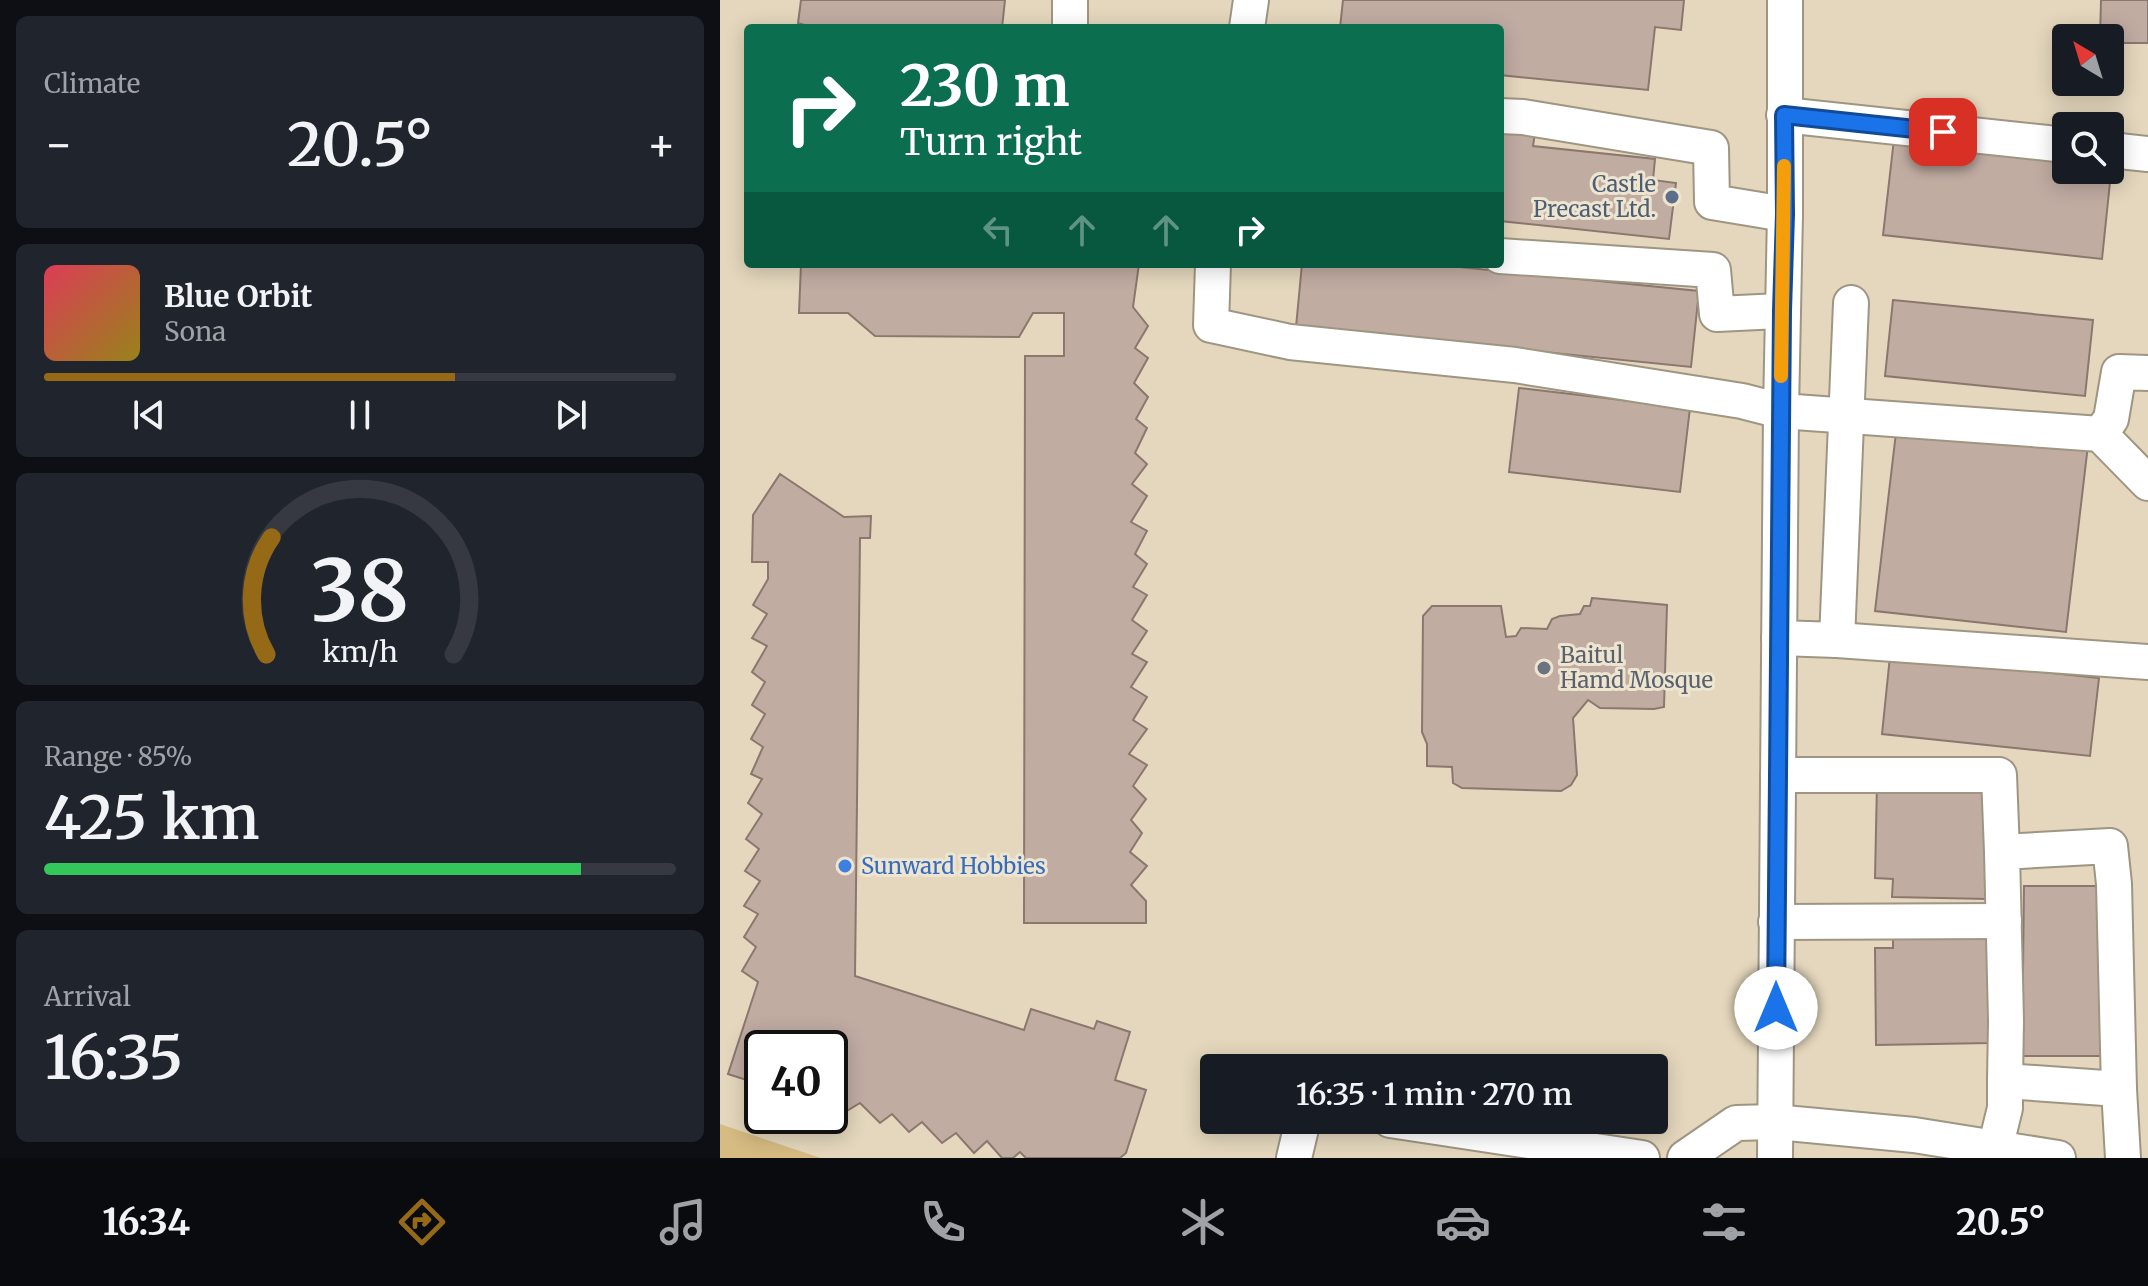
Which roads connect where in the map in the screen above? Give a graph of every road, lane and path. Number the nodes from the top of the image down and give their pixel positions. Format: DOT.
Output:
graph roads {
  1 [pos="1070,0"];
  2 [pos="1251,0"];
  3 [pos="1785,0"];
  4 [pos="1070,24"];
  5 [pos="1248,24"];
  6 [pos="1784,115"];
  7 [pos="1504,116"];
  8 [pos="2052,144"];
  9 [pos="2124,151"];
  10 [pos="2148,154"];
  11 [pos="1785,214"];
  12 [pos="1504,256"];
  13 [pos="1213,268"];
  14 [pos="1851,303"];
  15 [pos="1782,311"];
  16 [pos="2148,373"];
  17 [pos="1781,411"];
  18 [pos="1845,415"];
  19 [pos="2100,434"];
  20 [pos="2148,483"];
  21 [pos="1779,638"];
  22 [pos="1837,640"];
  23 [pos="2148,662"];
  24 [pos="1778,775"];
  25 [pos="2002,852"];
  26 [pos="2004,921"];
  27 [pos="1776,922"];
  28 [pos="2005,1081"];
  29 [pos="2119,1089"];
  30 [pos="1775,1122"];
  31 [pos="1300,1134"];
  32 [pos="1483,1134"];
  33 [pos="1995,1149"];
  34 [pos="1294,1158"];
  35 [pos="1642,1158"];
  36 [pos="1685,1158"];
  37 [pos="1775,1158"];
  38 [pos="2058,1158"];
  39 [pos="2123,1158"];
  1 -- 4 [label="street"];
  2 -- 5 [label="street"];
  3 -- 6 [label="street"];
  6 -- 8 [label="street"];
  6 -- 11 [label="street"];
  7 -- 11 [label="street"];
  9 -- 10 [label="street"];
  11 -- 15 [label="street"];
  12 -- 15 [label="street"];
  13 -- 17 [label="street"];
  14 -- 18 [label="street"];
  15 -- 17 [label="street"];
  16 -- 19 [label="street"];
  17 -- 18 [label="street"];
  17 -- 21 [label="street"];
  18 -- 19 [label="street"];
  18 -- 22 [label="street"];
  19 -- 20 [label="street"];
  21 -- 22 [label="street"];
  21 -- 24 [label="street"];
  22 -- 23 [label="street"];
  24 -- 25 [label="street"];
  24 -- 27 [label="street"];
  25 -- 26 [label="street"];
  25 -- 29 [label="street"];
  26 -- 27 [label="street"];
  26 -- 28 [label="street"];
  27 -- 30 [label="street"];
  28 -- 29 [label="street"];
  28 -- 33 [label="street"];
  29 -- 39 [label="street"];
  30 -- 33 [label="street"];
  30 -- 36 [label="street"];
  30 -- 37 [label="street"];
  31 -- 34 [label="street"];
  32 -- 35 [label="street"];
  33 -- 38 [label="street"];
}
